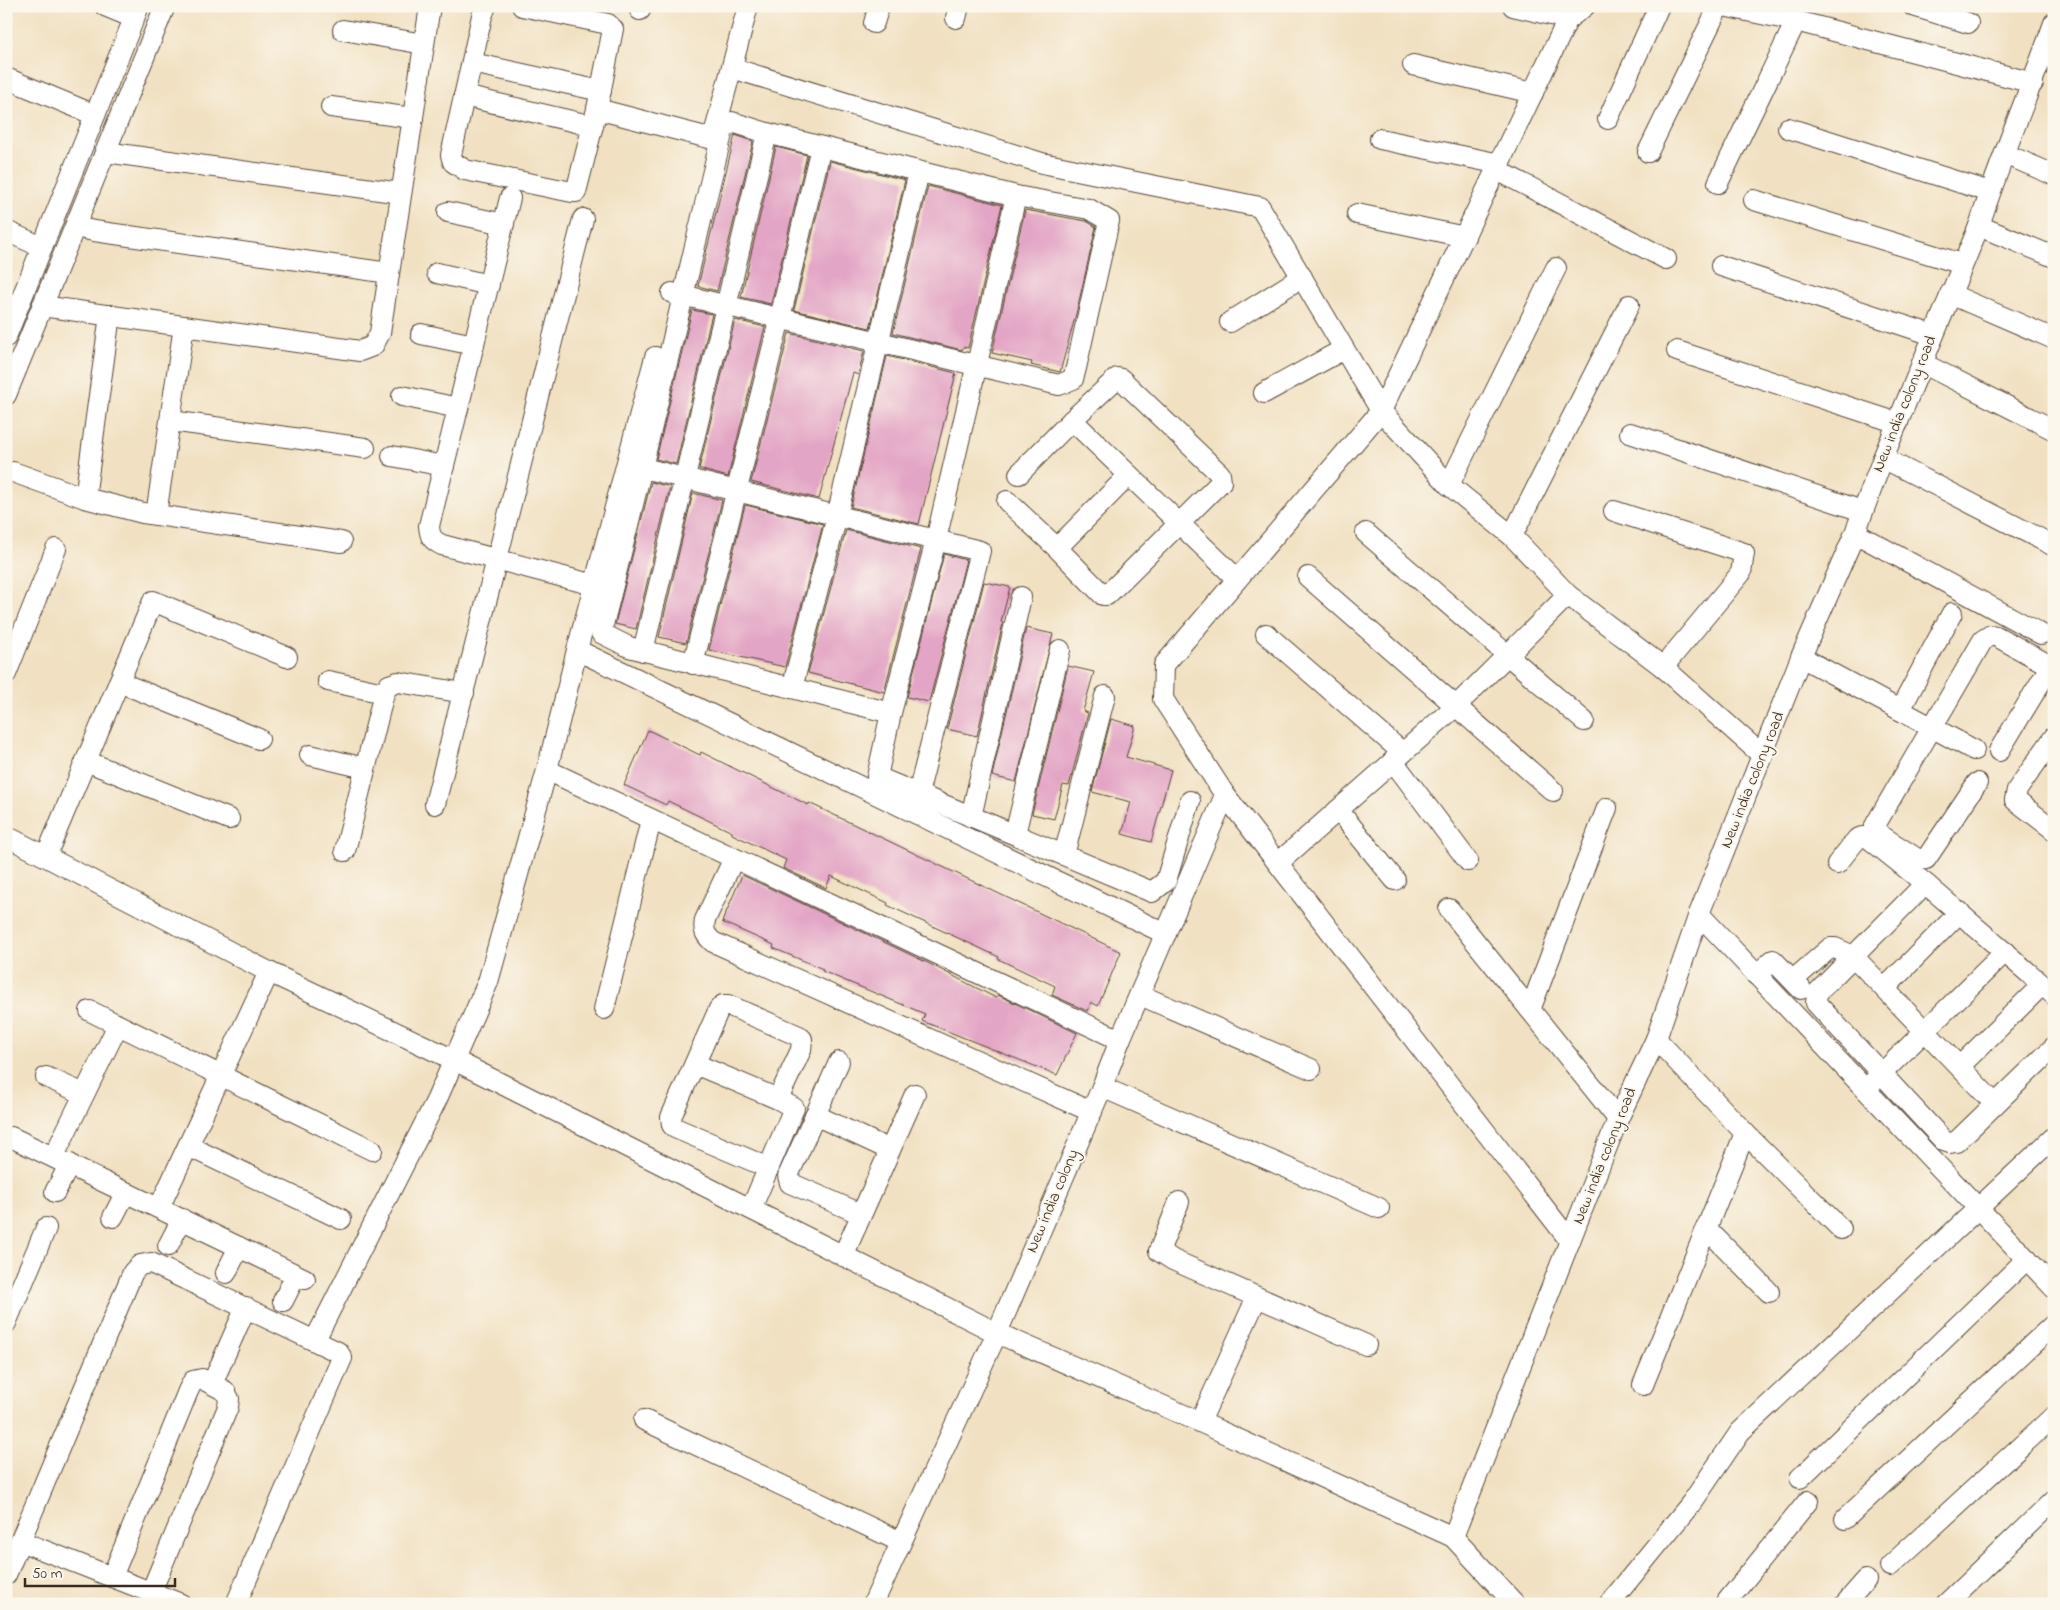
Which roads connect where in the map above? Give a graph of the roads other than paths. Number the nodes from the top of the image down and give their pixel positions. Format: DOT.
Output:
graph roads {
  1 [pos="105,6"];
  2 [pos="165,6"];
  3 [pos="430,6"];
  4 [pos="486,6"];
  5 [pos="522,6"];
  6 [pos="748,6"];
  7 [pos="1513,6"];
  8 [pos="1585,6"];
  9 [pos="1659,6"];
  10 [pos="1718,6"];
  11 [pos="1723,6"];
  12 [pos="1914,6"];
  13 [pos="1544,10"];
  14 [pos="136,12"];
  15 [pos="1568,19"];
  16 [pos="1796,21"];
  17 [pos="1968,23"];
  18 [pos="2054,23"];
  19 [pos="343,30"];
  20 [pos="424,44"];
  21 [pos="472,63"];
  22 [pos="1413,65"];
  23 [pos="732,68"];
  24 [pos="6,78"];
  25 [pos="2033,83"];
  26 [pos="1533,92"];
  27 [pos="464,96"];
  28 [pos="331,107"];
  29 [pos="597,109"];
  30 [pos="95,115"];
  31 [pos="413,118"];
  32 [pos="1608,119"];
  33 [pos="1788,128"];
  34 [pos="767,133"];
  35 [pos="713,138"];
  36 [pos="1380,139"];
  37 [pos="820,147"];
  38 [pos="105,152"];
  39 [pos="1648,152"];
  40 [pos="2005,154"];
  41 [pos="1498,167"];
  42 [pos="919,172"];
  43 [pos="2054,175"];
  44 [pos="1718,183"];
  45 [pos="1990,192"];
  46 [pos="401,193"];
  47 [pos="1016,196"];
  48 [pos="510,198"];
  49 [pos="1754,200"];
  50 [pos="448,212"];
  51 [pos="1356,214"];
  52 [pos="583,219"];
  53 [pos="504,224"];
  54 [pos="1979,226"];
  55 [pos="75,227"];
  56 [pos="6,231"];
  57 [pos="1465,236"];
  58 [pos="42,247"];
  59 [pos="2054,257"];
  60 [pos="1666,259"];
  61 [pos="1962,264"];
  62 [pos="1721,266"];
  63 [pos="1556,268"];
  64 [pos="389,273"];
  65 [pos="438,273"];
  66 [pos="1302,277"];
  67 [pos="489,285"];
  68 [pos="677,294"];
  69 [pos="1950,294"];
  70 [pos="1629,305"];
  71 [pos="42,306"];
  72 [pos="728,306"];
  73 [pos="110,315"];
  74 [pos="780,318"];
  75 [pos="1230,322"];
  76 [pos="184,326"];
  77 [pos="421,334"];
  78 [pos="1933,335"];
  79 [pos="6,337"];
  80 [pos="2054,339"];
  81 [pos="880,342"];
  82 [pos="474,345"];
  83 [pos="1344,349"];
  84 [pos="1677,350"];
  85 [pos="1922,363"];
  86 [pos="977,365"];
  87 [pos="1264,393"];
  88 [pos="6,395"];
  89 [pos="402,396"];
  90 [pos="458,408"];
  91 [pos="1381,411"];
  92 [pos="1072,420"];
  93 [pos="171,421"];
  94 [pos="1898,423"];
  95 [pos="2054,430"];
  96 [pos="1630,433"];
  97 [pos="365,448"];
  98 [pos="392,456"];
  99 [pos="1883,458"];
  100 [pos="444,466"];
  101 [pos="635,466"];
  102 [pos="13,472"];
  103 [pos="1019,474"];
  104 [pos="1129,475"];
  105 [pos="684,478"];
  106 [pos="1449,485"];
  107 [pos="737,491"];
  108 [pos="85,498"];
  109 [pos="1007,501"];
  110 [pos="1614,511"];
  111 [pos="1862,511"];
  112 [pos="156,515"];
  113 [pos="837,516"];
  114 [pos="1180,524"];
  115 [pos="1366,533"];
  116 [pos="1855,533"];
  117 [pos="1512,536"];
  118 [pos="936,540"];
  119 [pos="341,542"];
  120 [pos="2054,546"];
  121 [pos="1057,548"];
  122 [pos="56,549"];
  123 [pos="497,559"];
  124 [pos="1308,577"];
  125 [pos="1237,579"];
  126 [pos="594,585"];
  127 [pos="1568,595"];
  128 [pos="1021,597"];
  129 [pos="1952,613"];
  130 [pos="1266,634"];
  131 [pos="2041,634"];
  132 [pos="577,650"];
  133 [pos="1060,650"];
  134 [pos="643,651"];
  135 [pos="1507,655"];
  136 [pos="287,657"];
  137 [pos="1801,657"];
  138 [pos="693,664"];
  139 [pos="1663,667"];
  140 [pos="6,674"];
  141 [pos="328,681"];
  142 [pos="119,682"];
  143 [pos="792,688"];
  144 [pos="384,693"];
  145 [pos="464,694"];
  146 [pos="1105,696"];
  147 [pos="1456,706"];
  148 [pos="1900,710"];
  149 [pos="891,713"];
  150 [pos="1584,721"];
  151 [pos="1931,727"];
  152 [pos="2054,737"];
  153 [pos="259,738"];
  154 [pos="1974,750"];
  155 [pos="1998,751"];
  156 [pos="310,755"];
  157 [pos="1762,756"];
  158 [pos="1398,757"];
  159 [pos="86,761"];
  160 [pos="365,768"];
  161 [pos="548,770"];
  162 [pos="1977,783"];
  163 [pos="1553,791"];
  164 [pos="918,794"];
  165 [pos="1225,795"];
  166 [pos="1190,801"];
  167 [pos="435,804"];
  168 [pos="1607,808"];
  169 [pos="1338,810"];
  170 [pos="971,817"];
  171 [pos="229,819"];
  172 [pos="651,820"];
  173 [pos="2054,830"];
  174 [pos="1015,834"];
  175 [pos="6,836"];
  176 [pos="344,851"];
  177 [pos="1064,855"];
  178 [pos="46,856"];
  179 [pos="734,858"];
  180 [pos="1468,861"];
  181 [pos="1278,863"];
  182 [pos="1837,864"];
  183 [pos="1395,880"];
  184 [pos="1927,885"];
  185 [pos="1449,909"];
  186 [pos="1960,912"];
  187 [pos="1699,914"];
  188 [pos="1166,934"];
  189 [pos="2005,952"];
  190 [pos="1853,956"];
  191 [pos="270,972"];
  192 [pos="1756,974"];
  193 [pos="1885,988"];
  194 [pos="2048,990"];
  195 [pos="1140,995"];
  196 [pos="604,1009"];
  197 [pos="1530,1010"];
  198 [pos="90,1011"];
  199 [pos="118,1025"];
  200 [pos="1926,1030"];
  201 [pos="1656,1039"];
  202 [pos="1120,1040"];
  203 [pos="2054,1047"];
  204 [pos="454,1060"];
  205 [pos="839,1062"];
  206 [pos="695,1064"];
  207 [pos="1960,1066"];
  208 [pos="1310,1069"];
  209 [pos="221,1074"];
  210 [pos="1881,1074"];
  211 [pos="46,1077"];
  212 [pos="1102,1088"];
  213 [pos="1865,1090"];
  214 [pos="84,1094"];
  215 [pos="915,1094"];
  216 [pos="778,1099"];
  217 [pos="1995,1104"];
  218 [pos="1092,1112"];
  219 [pos="815,1115"];
  220 [pos="1618,1119"];
  221 [pos="1745,1133"];
  222 [pos="12,1137"];
  223 [pos="2054,1137"];
  224 [pos="188,1146"];
  225 [pos="372,1150"];
  226 [pos="890,1150"];
  227 [pos="62,1160"];
  228 [pos="768,1168"];
  229 [pos="55,1192"];
  230 [pos="126,1192"];
  231 [pos="1179,1202"];
  232 [pos="159,1208"];
  233 [pos="1379,1208"];
  234 [pos="1977,1208"];
  235 [pos="751,1210"];
  236 [pos="862,1214"];
  237 [pos="113,1217"];
  238 [pos="182,1219"];
  239 [pos="341,1219"];
  240 [pos="46,1228"];
  241 [pos="1706,1228"];
  242 [pos="1841,1229"];
  243 [pos="1570,1241"];
  244 [pos="168,1246"];
  245 [pos="239,1247"];
  246 [pos="843,1256"];
  247 [pos="2040,1264"];
  248 [pos="226,1272"];
  249 [pos="2054,1288"];
  250 [pos="1769,1292"];
  251 [pos="1257,1297"];
  252 [pos="283,1302"];
  253 [pos="246,1307"];
  254 [pos="6,1324"];
  255 [pos="2054,1324"];
  256 [pos="997,1333"];
  257 [pos="318,1334"];
  258 [pos="1366,1345"];
  259 [pos="212,1384"];
  260 [pos="1643,1385"];
  261 [pos="2054,1416"];
  262 [pos="644,1420"];
  263 [pos="1200,1422"];
  264 [pos="1800,1478"];
  265 [pos="2054,1500"];
  266 [pos="1808,1501"];
  267 [pos="1846,1519"];
  268 [pos="1453,1537"];
  269 [pos="20,1540"];
  270 [pos="902,1542"];
  271 [pos="1890,1566"];
  272 [pos="6,1575"];
  273 [pos="112,1577"];
  274 [pos="1866,1580"];
  275 [pos="152,1592"];
  276 [pos="181,1604"];
  277 [pos="236,1604"];
  278 [pos="873,1604"];
  279 [pos="1515,1604"];
  280 [pos="1609,1604"];
  281 [pos="1725,1604"];
  282 [pos="1845,1604"];
  283 [pos="1946,1604"];
  1 -- 14 [label="street"];
  2 -- 38 [label="street"];
  3 -- 20 [label="street"];
  4 -- 21 [label="street"];
  5 -- 29 [label="street"];
  6 -- 23 [label="street"];
  7 -- 13 [label="street"];
  8 -- 15 [label="street"];
  9 -- 32 [label="street"];
  10 -- 39 [label="street"];
  11 -- 16 [label="street"];
  12 -- 17 [label="street"];
  13 -- 15 [label="street"];
  14 -- 30 [label="street"];
  15 -- 26 [label="street"];
  16 -- 25 [label="street"];
  16 -- 44 [label="street"];
  18 -- 25 [label="street, New india colony road"];
  19 -- 20 [label="street"];
  20 -- 31 [label="street"];
  21 -- 27 [label="street"];
  21 -- 29 [label="street"];
  22 -- 26 [label="street"];
  23 -- 35 [label="street"];
  23 -- 66 [label="street"];
  24 -- 30 [label="street"];
  25 -- 40 [label="street, New india colony road"];
  26 -- 41 [label="street"];
  27 -- 29 [label="street"];
  27 -- 29 [label="street"];
  28 -- 31 [label="street"];
  29 -- 35 [label="street"];
  30 -- 58 [label="street"];
  31 -- 46 [label="street"];
  33 -- 45 [label="street"];
  34 -- 37 [label="street"];
  34 -- 68 [label="street"];
  34 -- 72 [label="street"];
  35 -- 68 [label="street"];
  36 -- 41 [label="street"];
  37 -- 42 [label="street"];
  37 -- 74 [label="street"];
  38 -- 46 [label="street"];
  38 -- 55 [label="street"];
  40 -- 43 [label="street"];
  40 -- 45 [label="street, New india colony road"];
  41 -- 57 [label="street"];
  41 -- 60 [label="street"];
  42 -- 47 [label="street"];
  42 -- 81 [label="street"];
  45 -- 54 [label="street, New india colony road"];
  46 -- 64 [label="street"];
  47 -- 86 [label="street"];
  47 -- 86 [label="street"];
  48 -- 53 [label="street"];
  49 -- 61 [label="street"];
  50 -- 53 [label="street"];
  51 -- 57 [label="street"];
  52 -- 123 [label="street"];
  53 -- 67 [label="street"];
  54 -- 59 [label="street"];
  54 -- 61 [label="street, New india colony road"];
  55 -- 64 [label="street"];
  55 -- 71 [label="street"];
  56 -- 58 [label="street"];
  57 -- 91 [label="street"];
  58 -- 79 [label="street"];
  61 -- 69 [label="street, New india colony road"];
  62 -- 78 [label="street"];
  63 -- 106 [label="street"];
  64 -- 76 [label="street"];
  65 -- 67 [label="street"];
  66 -- 75 [label="street"];
  66 -- 83 [label="street"];
  67 -- 82 [label="street"];
  68 -- 72 [label="street"];
  68 -- 101 [label="street"];
  69 -- 78 [label="street, New india colony road"];
  69 -- 80 [label="street"];
  70 -- 117 [label="street"];
  71 -- 73 [label="street"];
  71 -- 88 [label="street"];
  72 -- 74 [label="street"];
  72 -- 105 [label="street"];
  73 -- 76 [label="street"];
  73 -- 108 [label="street"];
  74 -- 81 [label="street"];
  74 -- 107 [label="street"];
  76 -- 93 [label="street"];
  77 -- 82 [label="street"];
  78 -- 85 [label="street, New india colony road"];
  81 -- 86 [label="street"];
  81 -- 113 [label="street"];
  82 -- 90 [label="street"];
  83 -- 87 [label="street"];
  83 -- 91 [label="street"];
  84 -- 94 [label="street"];
  85 -- 94 [label="street, New india colony road"];
  85 -- 95 [label="street"];
  86 -- 118 [label="street"];
  89 -- 90 [label="street"];
  90 -- 100 [label="street"];
  91 -- 106 [label="street"];
  91 -- 125 [label="street"];
  92 -- 103 [label="street"];
  92 -- 104 [label="street"];
  92 -- 114 [label="street"];
  93 -- 97 [label="street"];
  93 -- 112 [label="street"];
  94 -- 99 [label="street, New india colony road"];
  96 -- 111 [label="street"];
  98 -- 100 [label="street"];
  99 -- 111 [label="street, New india colony road"];
  99 -- 120 [label="street"];
  100 -- 123 [label="street"];
  101 -- 105 [label="street"];
  101 -- 126 [label="street"];
  101 -- 134 [label="street"];
  102 -- 108 [label="street"];
  104 -- 114 [label="street"];
  104 -- 121 [label="street"];
  105 -- 107 [label="street"];
  105 -- 134 [label="street"];
  106 -- 117 [label="street"];
  107 -- 113 [label="street"];
  107 -- 138 [label="street"];
  108 -- 112 [label="street"];
  109 -- 121 [label="street"];
  110 -- 139 [label="street"];
  111 -- 116 [label="street, New india colony road"];
  112 -- 119 [label="street"];
  113 -- 118 [label="street"];
  113 -- 143 [label="street"];
  114 -- 121 [label="street"];
  114 -- 125 [label="street"];
  115 -- 135 [label="street"];
  116 -- 131 [label="street"];
  116 -- 137 [label="street, New india colony road"];
  117 -- 127 [label="street"];
  118 -- 149 [label="street"];
  118 -- 164 [label="street"];
  122 -- 140 [label="street"];
  123 -- 126 [label="street"];
  123 -- 145 [label="street"];
  124 -- 147 [label="street"];
  125 -- 165 [label="street"];
  126 -- 132 [label="street"];
  127 -- 135 [label="street"];
  127 -- 139 [label="street"];
  128 -- 170 [label="street"];
  129 -- 148 [label="street"];
  130 -- 158 [label="street"];
  132 -- 161 [label="street"];
  132 -- 188 [label="street"];
  133 -- 174 [label="street"];
  134 -- 138 [label="street"];
  135 -- 147 [label="street"];
  135 -- 150 [label="street"];
  136 -- 142 [label="street"];
  137 -- 148 [label="street"];
  137 -- 157 [label="street, New india colony road"];
  138 -- 143 [label="street"];
  139 -- 157 [label="street"];
  141 -- 144 [label="street"];
  142 -- 153 [label="street"];
  142 -- 159 [label="street"];
  143 -- 149 [label="street"];
  144 -- 145 [label="street"];
  144 -- 160 [label="street"];
  145 -- 167 [label="street"];
  146 -- 177 [label="street"];
  147 -- 158 [label="street"];
  147 -- 163 [label="street"];
  148 -- 151 [label="street"];
  149 -- 164 [label="street"];
  151 -- 154 [label="street"];
  151 -- 155 [label="street"];
  151 -- 162 [label="street"];
  152 -- 173 [label="street"];
  156 -- 160 [label="street"];
  157 -- 187 [label="street, New india colony road"];
  158 -- 169 [label="street"];
  158 -- 180 [label="street"];
  159 -- 171 [label="street"];
  159 -- 178 [label="street"];
  160 -- 176 [label="street"];
  161 -- 172 [label="street"];
  161 -- 204 [label="street"];
  164 -- 170 [label="street"];
  165 -- 181 [label="street"];
  165 -- 188 [label="street, New india colony"];
  166 -- 177 [label="street"];
  168 -- 197 [label="street"];
  169 -- 181 [label="street"];
  169 -- 183 [label="street"];
  170 -- 174 [label="street"];
  172 -- 179 [label="street"];
  172 -- 196 [label="street"];
  174 -- 177 [label="street"];
  175 -- 178 [label="street"];
  178 -- 191 [label="street"];
  179 -- 202 [label="street"];
  179 -- 218 [label="street"];
  181 -- 243 [label="street"];
  182 -- 184 [label="street"];
  184 -- 186 [label="street"];
  184 -- 190 [label="street"];
  185 -- 197 [label="street"];
  186 -- 189 [label="street"];
  186 -- 193 [label="street"];
  187 -- 192 [label="street"];
  187 -- 201 [label="street, New india colony road"];
  188 -- 195 [label="street, New india colony"];
  189 -- 194 [label="street"];
  189 -- 200 [label="street"];
  190 -- 192 [label="street"];
  190 -- 193 [label="street"];
  190 -- 210 [label="street"];
  191 -- 204 [label="street"];
  191 -- 209 [label="street"];
  192 -- 213 [label="street"];
  193 -- 200 [label="street"];
  194 -- 207 [label="street"];
  195 -- 202 [label="street, New india colony"];
  195 -- 208 [label="street"];
  197 -- 220 [label="street"];
  198 -- 199 [label="street"];
  199 -- 209 [label="street"];
  199 -- 214 [label="street"];
  200 -- 207 [label="street"];
  200 -- 210 [label="street"];
  201 -- 220 [label="street, New india colony road"];
  201 -- 221 [label="street"];
  202 -- 212 [label="street, New india colony"];
  203 -- 217 [label="street"];
  204 -- 235 [label="street"];
  204 -- 257 [label="street"];
  205 -- 219 [label="street"];
  206 -- 216 [label="street"];
  206 -- 216 [label="street"];
  206 -- 228 [label="street"];
  207 -- 217 [label="street"];
  209 -- 224 [label="street"];
  209 -- 225 [label="street"];
  210 -- 213 [label="street"];
  210 -- 217 [label="street"];
  211 -- 214 [label="street"];
  212 -- 218 [label="street, New india colony"];
  212 -- 233 [label="street"];
  213 -- 234 [label="street"];
  214 -- 227 [label="street"];
  215 -- 226 [label="street"];
  216 -- 228 [label="street"];
  218 -- 256 [label="street, New india colony"];
  219 -- 226 [label="street"];
  219 -- 236 [label="street"];
  220 -- 243 [label="street, New india colony road"];
  221 -- 241 [label="street"];
  221 -- 242 [label="street"];
  222 -- 227 [label="street"];
  223 -- 234 [label="street"];
  224 -- 232 [label="street"];
  224 -- 239 [label="street"];
  226 -- 236 [label="street"];
  227 -- 229 [label="street"];
  227 -- 230 [label="street"];
  228 -- 235 [label="street"];
  230 -- 232 [label="street"];
  230 -- 237 [label="street"];
  231 -- 251 [label="street"];
  232 -- 238 [label="street"];
  234 -- 247 [label="street"];
  234 -- 280 [label="street"];
  235 -- 246 [label="street"];
  236 -- 246 [label="street"];
  238 -- 244 [label="street"];
  238 -- 245 [label="street"];
  240 -- 254 [label="street"];
  241 -- 250 [label="street"];
  241 -- 260 [label="street"];
  243 -- 268 [label="street, New india colony road"];
  245 -- 248 [label="street"];
  245 -- 252 [label="street"];
  246 -- 256 [label="street"];
  247 -- 249 [label="street"];
  247 -- 264 [label="street"];
  251 -- 258 [label="street"];
  251 -- 263 [label="street"];
  253 -- 259 [label="street"];
  253 -- 269 [label="street"];
  253 -- 277 [label="street"];
  255 -- 267 [label="street"];
  256 -- 263 [label="street"];
  256 -- 270 [label="street, New india colony"];
  259 -- 273 [label="street"];
  259 -- 275 [label="street"];
  261 -- 271 [label="street"];
  262 -- 270 [label="street"];
  263 -- 268 [label="street"];
  265 -- 283 [label="street"];
  266 -- 281 [label="street"];
  268 -- 279 [label="street"];
  269 -- 272 [label="street"];
  269 -- 273 [label="street"];
  270 -- 278 [label="street, New india colony"];
  273 -- 275 [label="street"];
  274 -- 282 [label="street"];
  275 -- 276 [label="street"];
}
